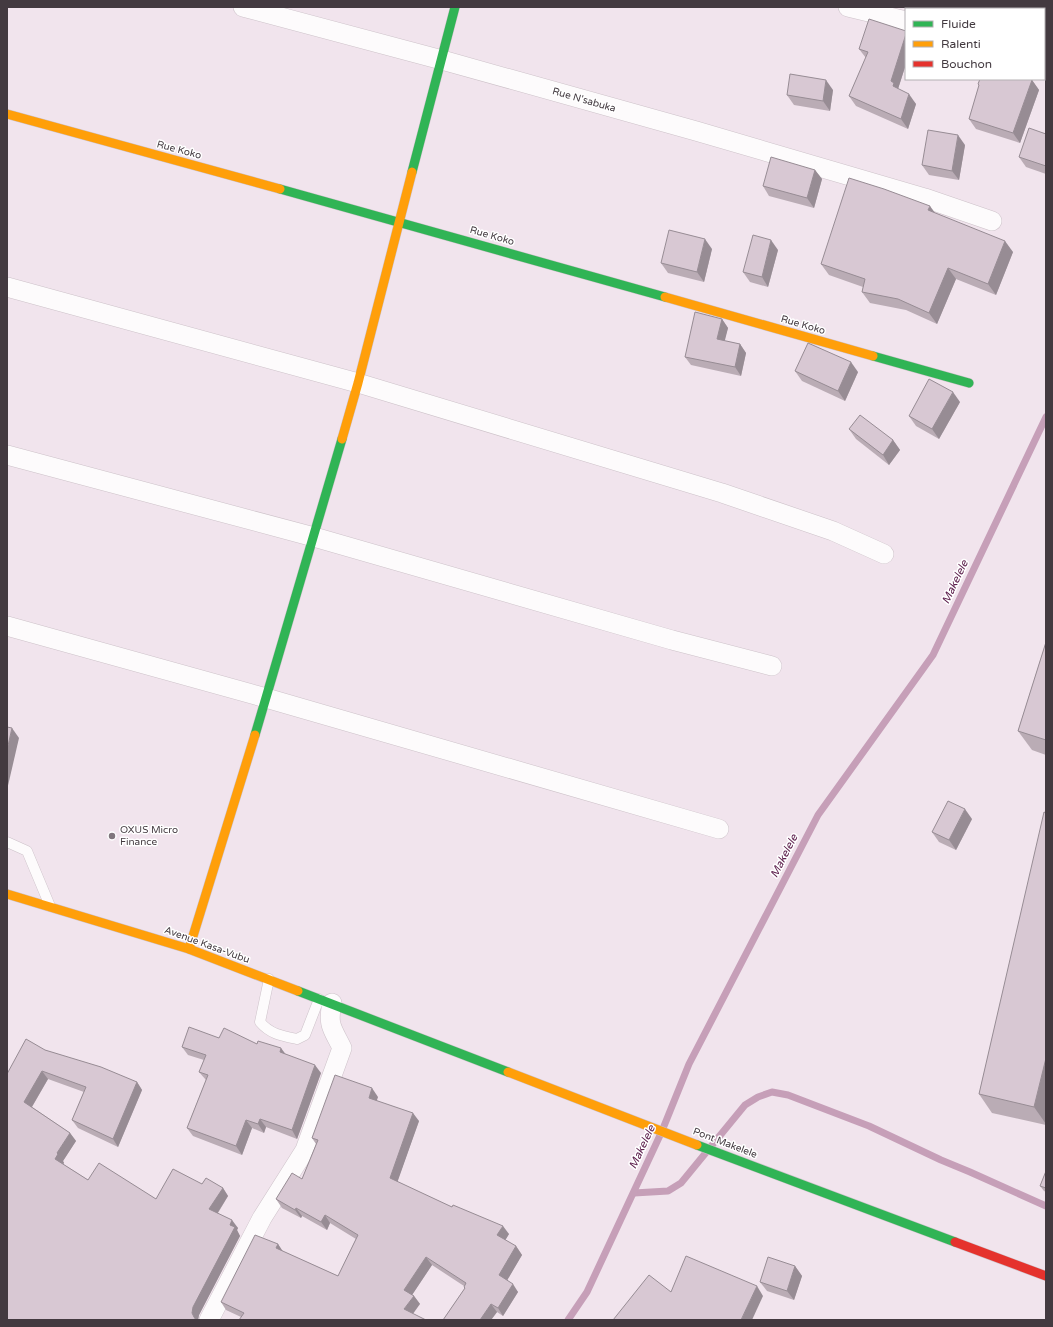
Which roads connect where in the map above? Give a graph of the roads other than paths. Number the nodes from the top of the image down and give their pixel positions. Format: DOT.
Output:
graph roads {
  1 [pos="243,7"];
  2 [pos="455,7"];
  3 [pos="848,7"];
  4 [pos="905,21"];
  5 [pos="442,60"];
  6 [pos="7,114"];
  7 [pos="992,221"];
  8 [pos="400,222"];
  9 [pos="7,287"];
  10 [pos="358,383"];
  11 [pos="969,383"];
  12 [pos="7,455"];
  13 [pos="314,537"];
  14 [pos="884,554"];
  15 [pos="7,626"];
  16 [pos="772,666"];
  17 [pos="266,698"];
  18 [pos="719,829"];
  19 [pos="7,842"];
  20 [pos="7,894"];
  21 [pos="50,906"];
  22 [pos="189,949"];
  23 [pos="269,979"];
  24 [pos="326,1001"];
  25 [pos="397,1028"];
  26 [pos="1046,1276"];
  27 [pos="209,1320"];
  1 -- 5 [label="street, Rue N'sabuka"];
  2 -- 5 [label="street"];
  3 -- 4 [label="street"];
  5 -- 7 [label="street, Rue N'sabuka"];
  5 -- 8 [label="street"];
  6 -- 8 [label="street, Rue Koko"];
  8 -- 10 [label="street"];
  8 -- 11 [label="street, Rue Koko"];
  9 -- 10 [label="street"];
  10 -- 13 [label="street"];
  10 -- 14 [label="street"];
  12 -- 13 [label="street"];
  13 -- 16 [label="street"];
  13 -- 17 [label="street"];
  15 -- 17 [label="street"];
  17 -- 18 [label="street"];
  17 -- 22 [label="street"];
  19 -- 21 [label="lane"];
  20 -- 21 [label="street, Avenue Kasa-Vubu"];
  21 -- 22 [label="street, Avenue Kasa-Vubu"];
  22 -- 23 [label="street, Avenue Kasa-Vubu"];
  23 -- 24 [label="street, Avenue Kasa-Vubu"];
  23 -- 24 [label="lane"];
  24 -- 25 [label="street, Avenue Kasa-Vubu"];
  24 -- 27 [label="street"];
  25 -- 26 [label="street, Pont Makelele"];
}
